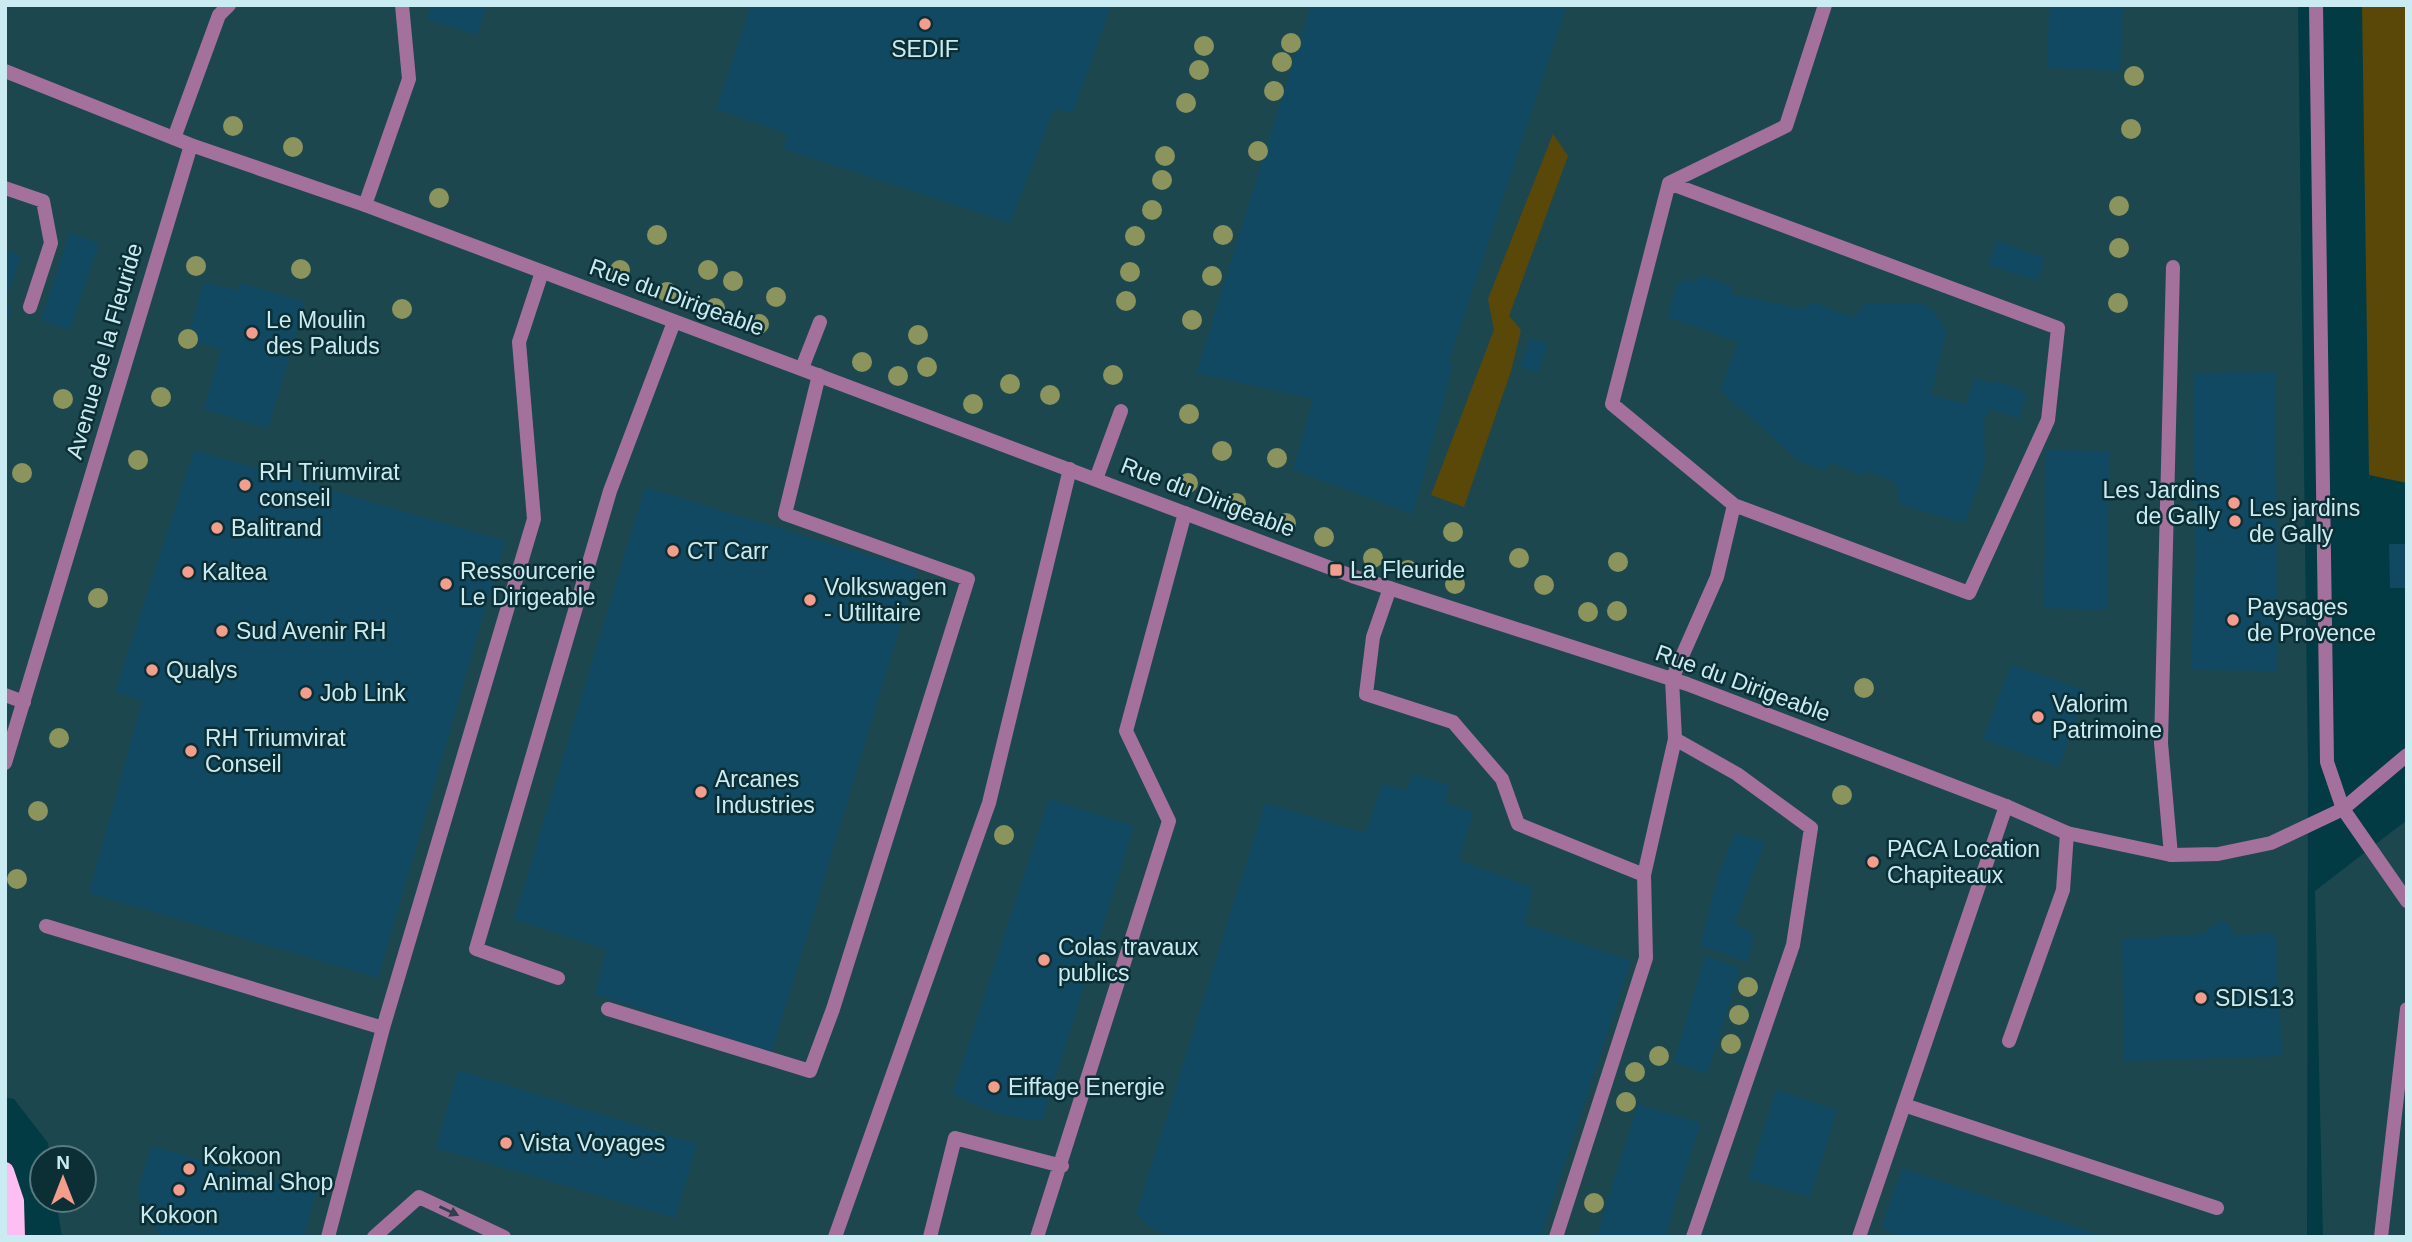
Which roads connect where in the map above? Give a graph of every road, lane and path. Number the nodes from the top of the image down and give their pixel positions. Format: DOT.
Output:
graph roads {
  1 [pos="229,5"];
  2 [pos="402,5"];
  3 [pos="1825,5"];
  4 [pos="2316,5"];
  5 [pos="5,71"];
  6 [pos="174,138"];
  7 [pos="191,145"];
  8 [pos="1669,183"];
  9 [pos="5,188"];
  10 [pos="365,205"];
  11 [pos="2173,267"];
  12 [pos="542,272"];
  13 [pos="30,307"];
  14 [pos="674,321"];
  15 [pos="820,322"];
  16 [pos="802,368"];
  17 [pos="819,375"];
  18 [pos="1121,411"];
  19 [pos="1070,470"];
  20 [pos="1096,479"];
  21 [pos="1734,505"];
  22 [pos="1185,513"];
  23 [pos="1390,588"];
  24 [pos="1672,679"];
  25 [pos="5,695"];
  26 [pos="24,702"];
  27 [pos="1675,739"];
  28 [pos="2407,755"];
  29 [pos="5,763"];
  30 [pos="2006,806"];
  31 [pos="2343,809"];
  32 [pos="2067,833"];
  33 [pos="2171,855"];
  34 [pos="1644,874"];
  35 [pos="2407,901"];
  36 [pos="46,926"];
  37 [pos="558,978"];
  38 [pos="608,1009"];
  39 [pos="2407,1009"];
  40 [pos="383,1028"];
  41 [pos="2009,1041"];
  42 [pos="1904,1105"];
  43 [pos="1062,1166"];
  44 [pos="5,1171"];
  45 [pos="2217,1208"];
  46 [pos="16,1237"];
  47 [pos="328,1237"];
  48 [pos="374,1237"];
  49 [pos="504,1237"];
  50 [pos="835,1237"];
  51 [pos="930,1237"];
  52 [pos="1037,1237"];
  53 [pos="1556,1237"];
  54 [pos="1693,1237"];
  55 [pos="1859,1237"];
  56 [pos="2381,1237"];
  1 -- 6 [label="street"];
  2 -- 10 [label="street"];
  3 -- 8 [label="street"];
  4 -- 31 [label="street"];
  5 -- 6 [label="street"];
  6 -- 7 [label="street"];
  7 -- 10 [label="street, Rue du Dirigeable"];
  7 -- 26 [label="street, Avenue de la Fleuride"];
  8 -- 21 [label="street"];
  8 -- 21 [label="street"];
  9 -- 13 [label="street"];
  10 -- 12 [label="street, Rue du Dirigeable"];
  11 -- 33 [label="street"];
  12 -- 14 [label="street, Rue du Dirigeable"];
  12 -- 40 [label="street"];
  14 -- 16 [label="street, Rue du Dirigeable"];
  14 -- 37 [label="street"];
  15 -- 16 [label="street"];
  16 -- 17 [label="street, Rue du Dirigeable"];
  17 -- 19 [label="street, Rue du Dirigeable"];
  17 -- 38 [label="street"];
  18 -- 20 [label="street"];
  19 -- 20 [label="street, Rue du Dirigeable"];
  19 -- 50 [label="street"];
  20 -- 22 [label="street, Rue du Dirigeable"];
  21 -- 24 [label="street"];
  22 -- 23 [label="street, Rue du Dirigeable"];
  22 -- 43 [label="street"];
  23 -- 24 [label="street, Rue du Dirigeable"];
  23 -- 34 [label="street"];
  24 -- 27 [label="street"];
  24 -- 30 [label="street, Rue du Dirigeable"];
  25 -- 26 [label="street"];
  26 -- 29 [label="street, Avenue de la Fleuride"];
  27 -- 34 [label="street"];
  27 -- 54 [label="street"];
  28 -- 31 [label="street, Rue du Dirigeable"];
  30 -- 32 [label="street, Rue du Dirigeable"];
  30 -- 42 [label="street"];
  31 -- 33 [label="street, Rue du Dirigeable"];
  31 -- 35 [label="street"];
  32 -- 33 [label="street, Rue du Dirigeable"];
  32 -- 41 [label="street"];
  34 -- 53 [label="street"];
  36 -- 40 [label="street"];
  39 -- 56 [label="street"];
  40 -- 47 [label="street"];
  42 -- 45 [label="street"];
  42 -- 55 [label="street"];
  43 -- 51 [label="street"];
  43 -- 52 [label="street"];
  44 -- 46 [label="main road"];
  48 -- 49 [label="street, one-way"];
}
